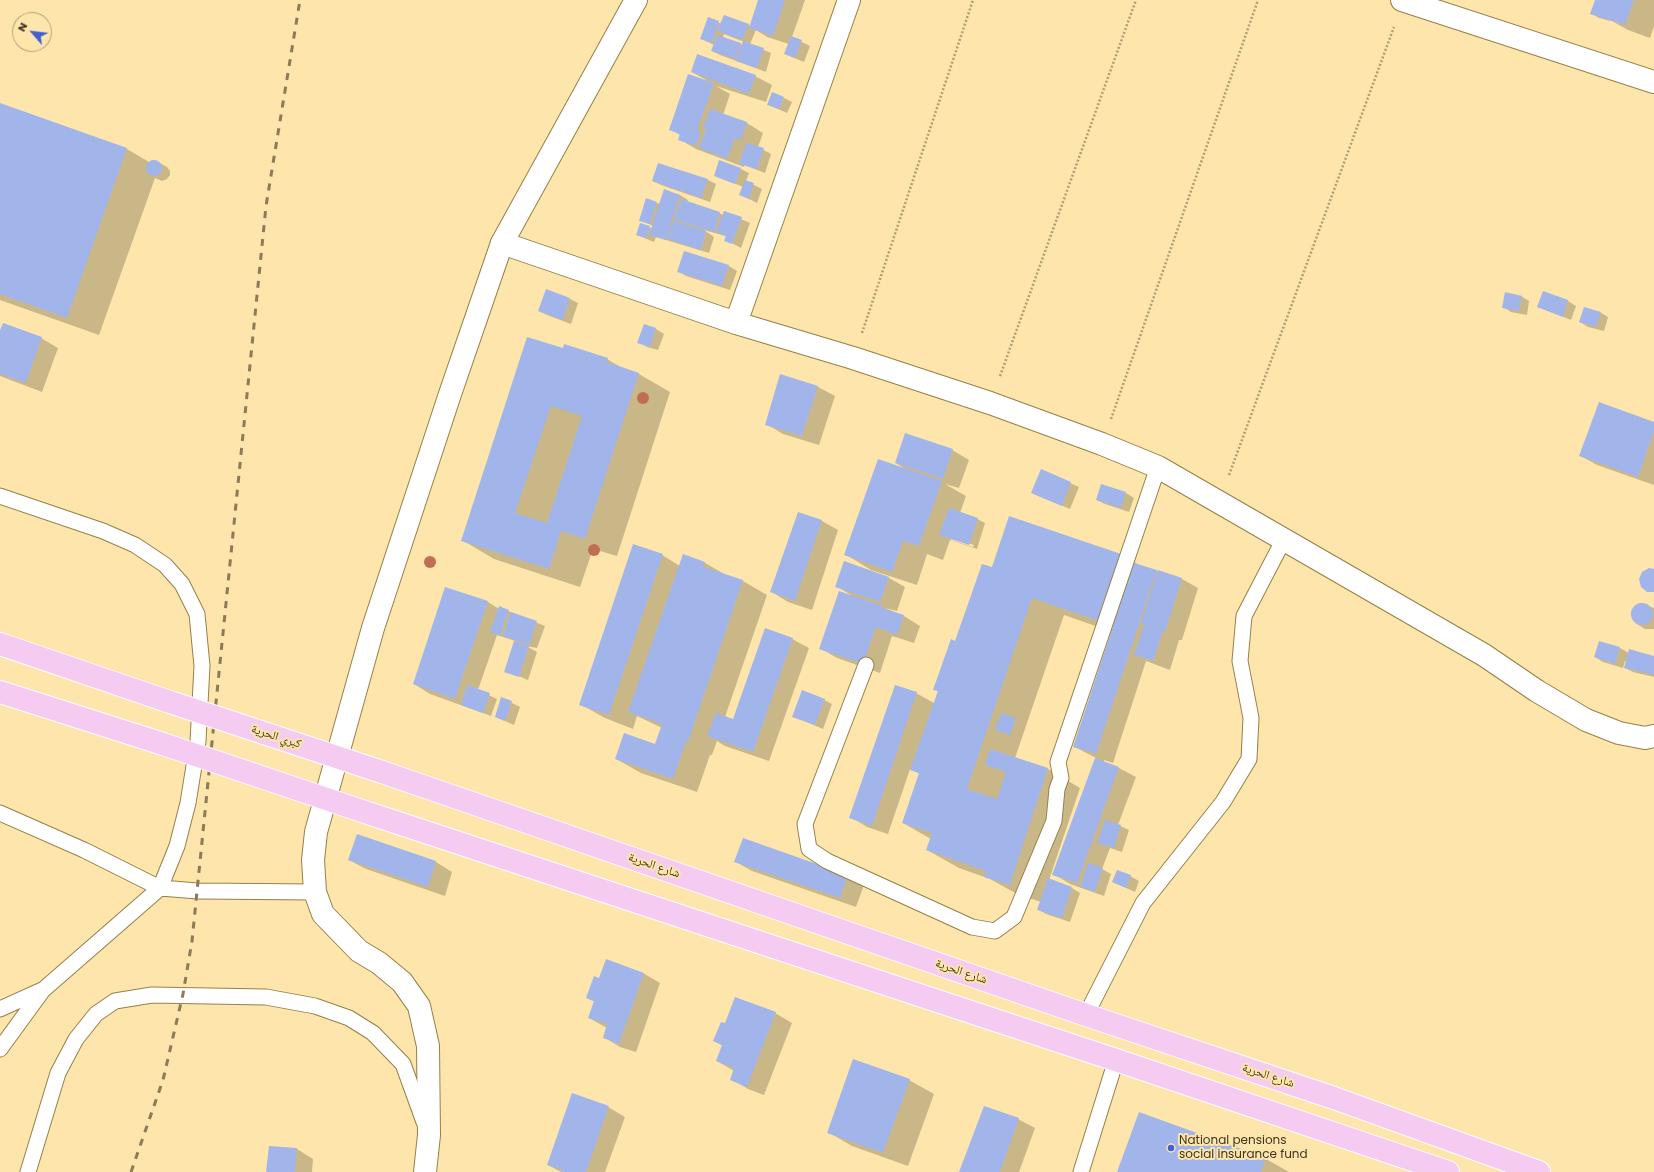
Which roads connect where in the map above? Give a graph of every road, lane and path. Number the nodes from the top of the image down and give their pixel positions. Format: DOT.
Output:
graph roads {
  1 [pos="636,0"];
  2 [pos="849,0"];
  3 [pos="973,0"];
  4 [pos="1136,0"];
  5 [pos="1258,0"];
  6 [pos="1403,0"];
  7 [pos="1654,82"];
  8 [pos="502,243"];
  9 [pos="736,323"];
  10 [pos="853,358"];
  11 [pos="990,403"];
  12 [pos="1102,444"];
  13 [pos="1158,467"];
  14 [pos="0,496"];
  15 [pos="1219,501"];
  16 [pos="1284,539"];
  17 [pos="0,644"];
  18 [pos="866,665"];
  19 [pos="0,692"];
  20 [pos="1654,736"];
  21 [pos="382,772"];
  22 [pos="0,813"];
  23 [pos="160,888"];
  24 [pos="314,892"];
  25 [pos="43,990"];
  26 [pos="0,1009"];
  27 [pos="1086,1015"];
  28 [pos="0,1049"];
  29 [pos="1116,1060"];
  30 [pos="429,1135"];
  31 [pos="28,1172"];
  32 [pos="425,1172"];
  33 [pos="1081,1172"];
  34 [pos="1448,1172"];
  35 [pos="1539,1172"];
  1 -- 8 [label="street"];
  2 -- 9 [label="street"];
  3 -- 10 [label="path"];
  4 -- 11 [label="path"];
  5 -- 12 [label="path"];
  6 -- 7 [label="street"];
  6 -- 15 [label="path"];
  8 -- 9 [label="street"];
  8 -- 24 [label="street"];
  9 -- 10 [label="street"];
  10 -- 11 [label="street"];
  11 -- 12 [label="street"];
  12 -- 13 [label="street"];
  13 -- 15 [label="street"];
  13 -- 18 [label="lane"];
  14 -- 23 [label="lane"];
  15 -- 16 [label="street"];
  16 -- 20 [label="street"];
  16 -- 27 [label="lane"];
  17 -- 21 [label="main road, كبري الحرية, bridge"];
  19 -- 29 [label="main road, bridge"];
  21 -- 27 [label="main road, شارع الحرية"];
  22 -- 23 [label="lane"];
  23 -- 24 [label="lane"];
  23 -- 25 [label="lane"];
  24 -- 30 [label="street"];
  25 -- 26 [label="lane"];
  25 -- 28 [label="lane"];
  27 -- 35 [label="main road, شارع الحرية"];
  29 -- 33 [label="lane"];
  29 -- 34 [label="main road"];
  30 -- 31 [label="lane"];
  30 -- 32 [label="street"];
}
